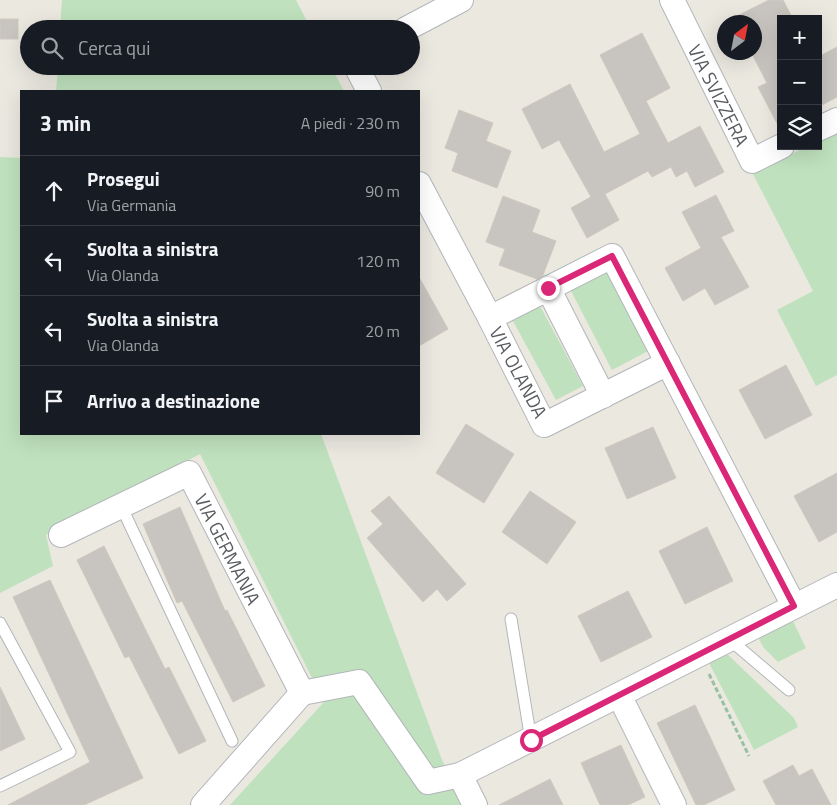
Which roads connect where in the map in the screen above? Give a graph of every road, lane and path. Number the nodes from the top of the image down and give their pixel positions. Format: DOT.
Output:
graph roads {
  1 [pos="461,0"];
  2 [pos="672,0"];
  3 [pos="420,22"];
  4 [pos="361,75"];
  5 [pos="368,90"];
  6 [pos="837,120"];
  7 [pos="822,127"];
  8 [pos="777,148"];
  9 [pos="420,186"];
  10 [pos="548,288"];
  11 [pos="490,318"];
  12 [pos="668,363"];
  13 [pos="603,396"];
  14 [pos="122,506"];
  15 [pos="61,535"];
  16 [pos="837,585"];
  17 [pos="794,606"];
  18 [pos="512,619"];
  19 [pos="0,623"];
  20 [pos="730,639"];
  21 [pos="699,654"];
  22 [pos="789,690"];
  23 [pos="302,693"];
  24 [pos="619,695"];
  25 [pos="531,740"];
  26 [pos="232,741"];
  27 [pos="749,756"];
  28 [pos="460,776"];
  29 [pos="0,786"];
  30 [pos="203,805"];
  31 [pos="475,805"];
  32 [pos="674,805"];
  1 -- 3 [label="street"];
  2 -- 8 [label="street, VIA SVIZZERA"];
  4 -- 5 [label="street"];
  6 -- 7 [label="street"];
  9 -- 11 [label="street, VIA OLANDA"];
  10 -- 11 [label="street, VIA OLANDA"];
  10 -- 12 [label="street, VIA OLANDA"];
  10 -- 13 [label="street"];
  11 -- 13 [label="street, VIA OLANDA"];
  12 -- 13 [label="street, VIA OLANDA"];
  12 -- 17 [label="street, VIA OLANDA"];
  14 -- 15 [label="street, VIA GERMANIA"];
  14 -- 23 [label="street, VIA GERMANIA"];
  14 -- 26 [label="lane"];
  16 -- 17 [label="street"];
  17 -- 20 [label="street"];
  18 -- 25 [label="lane"];
  19 -- 29 [label="lane"];
  20 -- 21 [label="street"];
  20 -- 22 [label="lane"];
  21 -- 24 [label="street"];
  21 -- 27 [label="path"];
  23 -- 28 [label="street"];
  23 -- 30 [label="street"];
  24 -- 25 [label="street"];
  24 -- 32 [label="street"];
  25 -- 28 [label="street"];
  28 -- 31 [label="street"];
}
